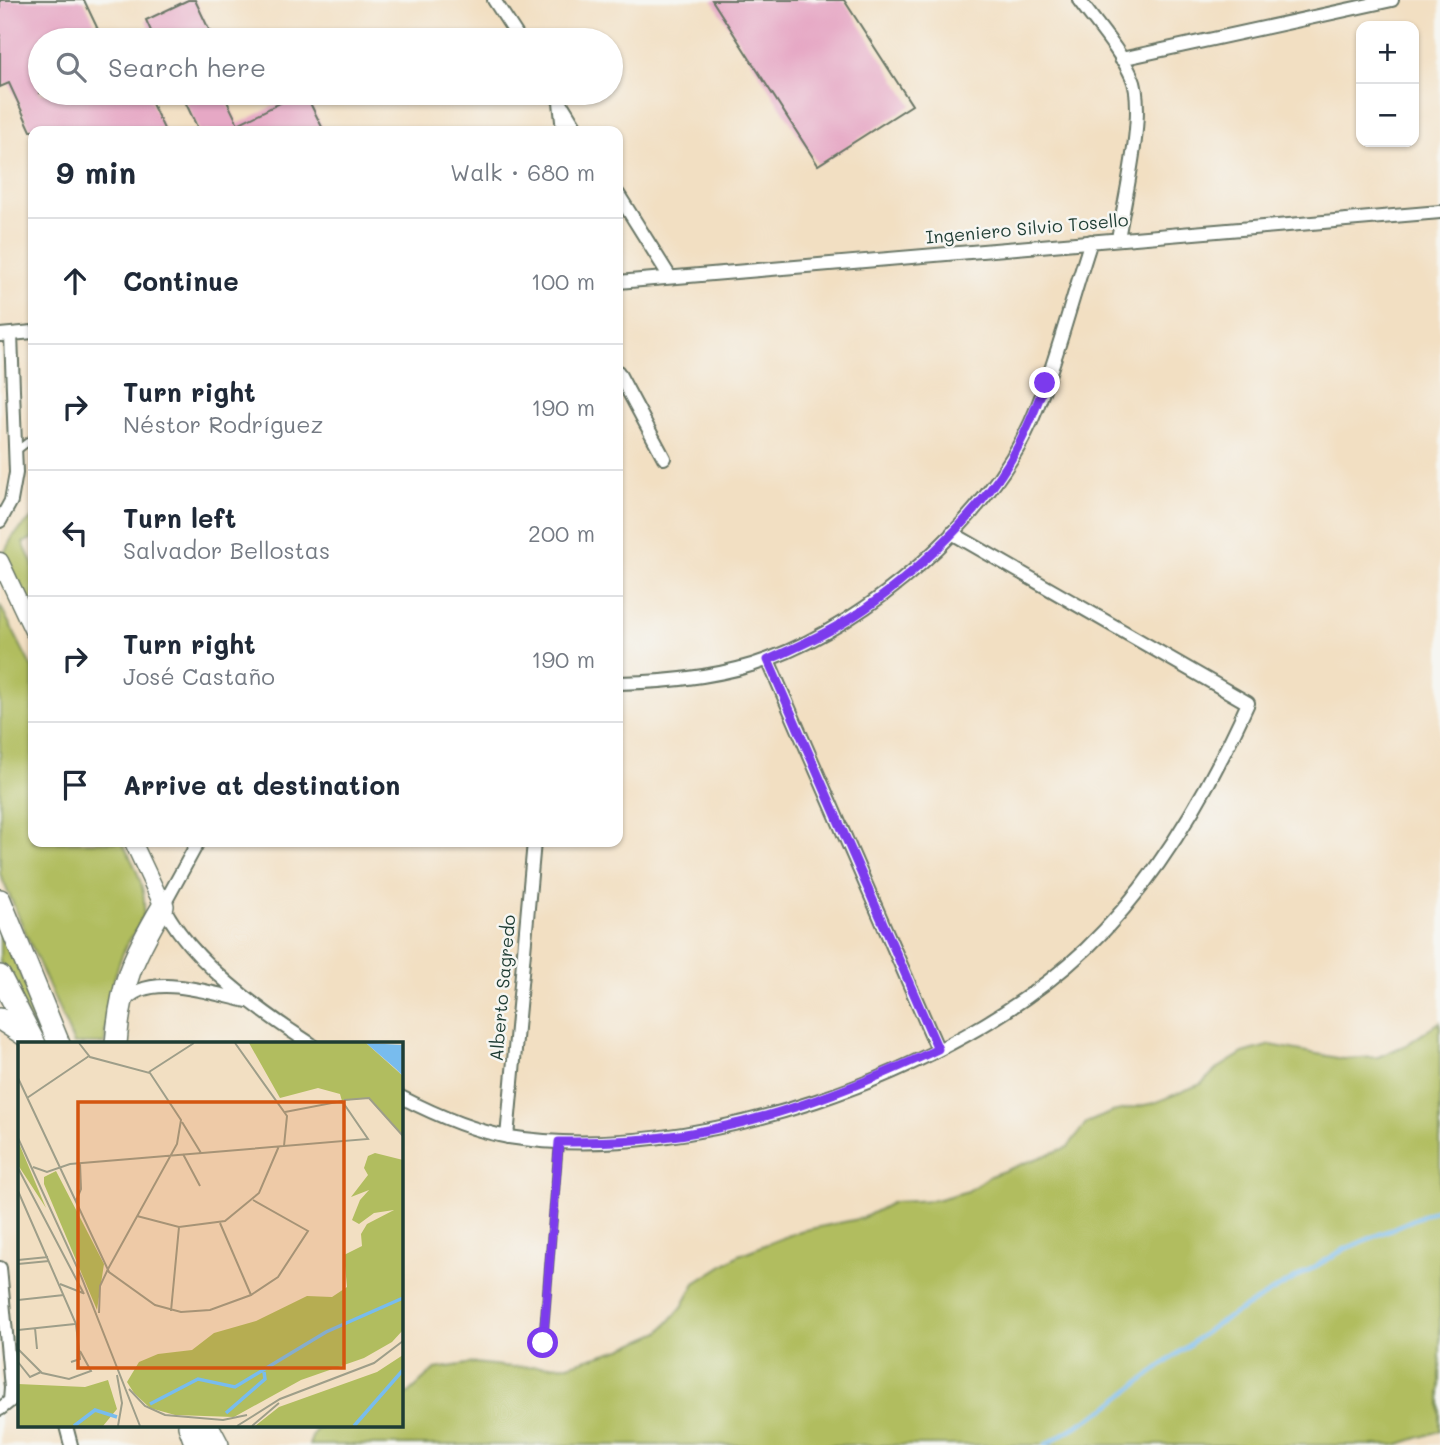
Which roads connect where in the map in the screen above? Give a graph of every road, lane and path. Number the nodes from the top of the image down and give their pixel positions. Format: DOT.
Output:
graph roads {
  1 [pos="494,0"];
  2 [pos="1079,0"];
  3 [pos="1392,0"];
  4 [pos="512,28"];
  5 [pos="1121,59"];
  6 [pos="558,105"];
  7 [pos="562,105"];
  8 [pos="562,126"];
  9 [pos="575,126"];
  10 [pos="623,202"];
  11 [pos="1440,212"];
  12 [pos="1118,239"];
  13 [pos="1091,241"];
  14 [pos="670,278"];
  15 [pos="623,282"];
  16 [pos="28,332"];
  17 [pos="6,334"];
  18 [pos="623,381"];
  19 [pos="28,442"];
  20 [pos="16,451"];
  21 [pos="664,458"];
  22 [pos="0,521"];
  23 [pos="952,533"];
  24 [pos="0,561"];
  25 [pos="28,620"];
  26 [pos="768,660"];
  27 [pos="623,683"];
  28 [pos="135,847"];
  29 [pos="195,847"];
  30 [pos="534,847"];
  31 [pos="0,900"];
  32 [pos="163,906"];
  33 [pos="0,976"];
  34 [pos="247,1001"];
  35 [pos="119,1013"];
  36 [pos="0,1019"];
  37 [pos="34,1042"];
  38 [pos="34,1042"];
  39 [pos="58,1042"];
  40 [pos="116,1042"];
  41 [pos="308,1042"];
  42 [pos="938,1049"];
  43 [pos="402,1097"];
  44 [pos="507,1137"];
  45 [pos="559,1142"];
  46 [pos="0,1268"];
  47 [pos="543,1343"];
  48 [pos="8,1345"];
  49 [pos="18,1360"];
  50 [pos="0,1409"];
  51 [pos="67,1428"];
  52 [pos="190,1428"];
  53 [pos="209,1428"];
  54 [pos="71,1445"];
  55 [pos="196,1445"];
  56 [pos="217,1445"];
  1 -- 4 [label="street"];
  2 -- 5 [label="street"];
  3 -- 5 [label="street"];
  5 -- 12 [label="street"];
  6 -- 8 [label="street"];
  7 -- 9 [label="street"];
  10 -- 14 [label="street"];
  11 -- 12 [label="street, Ingeniero Silvio Tosello"];
  12 -- 13 [label="street, Ingeniero Silvio Tosello"];
  13 -- 14 [label="street, Ingeniero Silvio Tosello"];
  13 -- 23 [label="street"];
  14 -- 15 [label="street, Ingeniero Silvio Tosello"];
  16 -- 17 [label="street"];
  17 -- 20 [label="street"];
  18 -- 21 [label="street"];
  19 -- 20 [label="lane"];
  20 -- 22 [label="street"];
  23 -- 26 [label="street"];
  23 -- 42 [label="street"];
  24 -- 25 [label="street"];
  26 -- 27 [label="street"];
  26 -- 42 [label="street"];
  28 -- 32 [label="street"];
  29 -- 32 [label="street"];
  30 -- 44 [label="street, Alberto Sagredo"];
  31 -- 39 [label="highway"];
  32 -- 34 [label="street"];
  32 -- 35 [label="highway"];
  33 -- 37 [label="highway"];
  34 -- 35 [label="street"];
  34 -- 41 [label="street"];
  35 -- 40 [label="highway"];
  36 -- 38 [label="highway"];
  42 -- 45 [label="street"];
  43 -- 44 [label="street"];
  44 -- 45 [label="street"];
  45 -- 47 [label="lane"];
  46 -- 48 [label="street"];
  48 -- 49 [label="street"];
  48 -- 50 [label="street"];
  51 -- 54 [label="street"];
  52 -- 55 [label="highway"];
  53 -- 56 [label="highway"];
}
